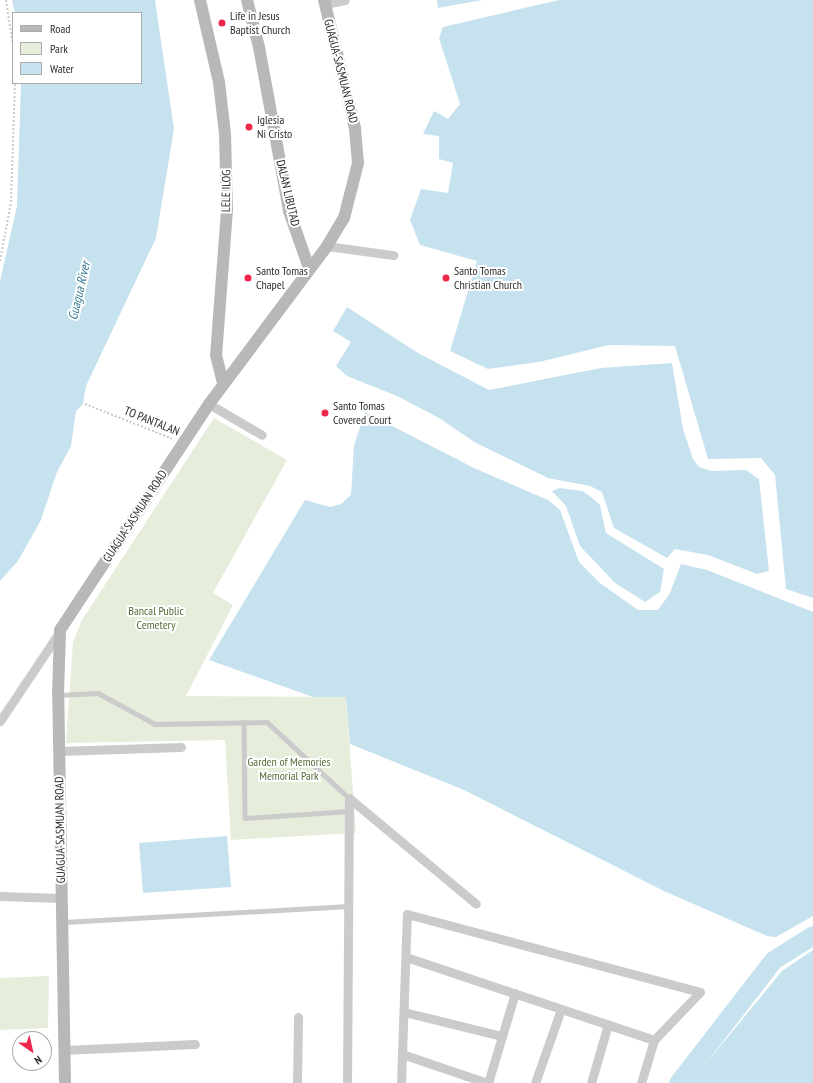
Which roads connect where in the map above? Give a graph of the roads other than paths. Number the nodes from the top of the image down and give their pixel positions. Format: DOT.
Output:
graph roads {
  1 [pos="200,0"];
  2 [pos="247,0"];
  3 [pos="345,0"];
  4 [pos="324,2"];
  5 [pos="327,246"];
  6 [pos="393,255"];
  7 [pos="309,268"];
  8 [pos="223,384"];
  9 [pos="209,404"];
  10 [pos="262,435"];
  11 [pos="60,630"];
  12 [pos="58,695"];
  13 [pos="0,721"];
  14 [pos="244,722"];
  15 [pos="181,747"];
  16 [pos="59,751"];
  17 [pos="349,798"];
  18 [pos="348,811"];
  19 [pos="0,896"];
  20 [pos="60,898"];
  21 [pos="476,904"];
  22 [pos="350,906"];
  23 [pos="63,922"];
  24 [pos="406,957"];
  25 [pos="514,993"];
  26 [pos="561,1009"];
  27 [pos="404,1012"];
  28 [pos="298,1017"];
  29 [pos="608,1024"];
  30 [pos="502,1036"];
  31 [pos="654,1040"];
  32 [pos="194,1044"];
  33 [pos="65,1050"];
  34 [pos="402,1054"];
  35 [pos="65,1083"];
  36 [pos="297,1083"];
  37 [pos="347,1083"];
  38 [pos="401,1083"];
  39 [pos="487,1083"];
  40 [pos="535,1083"];
  41 [pos="591,1083"];
  42 [pos="640,1083"];
  1 -- 8 [label="main road, LELE ILOG"];
  2 -- 7 [label="main road, DALAN LIBUTAD"];
  3 -- 4 [label="street"];
  4 -- 5 [label="main road, GUAGUA-SASMUAN ROAD"];
  5 -- 6 [label="street"];
  5 -- 7 [label="main road, GUAGUA-SASMUAN ROAD"];
  7 -- 8 [label="main road, GUAGUA-SASMUAN ROAD"];
  8 -- 9 [label="main road, GUAGUA-SASMUAN ROAD"];
  9 -- 10 [label="street"];
  9 -- 11 [label="main road, GUAGUA-SASMUAN ROAD"];
  11 -- 12 [label="main road, GUAGUA-SASMUAN ROAD"];
  11 -- 13 [label="street"];
  12 -- 14 [label="lane"];
  12 -- 16 [label="main road, GUAGUA-SASMUAN ROAD"];
  14 -- 17 [label="lane"];
  14 -- 18 [label="lane"];
  15 -- 16 [label="street"];
  16 -- 20 [label="main road, GUAGUA-SASMUAN ROAD"];
  17 -- 18 [label="street"];
  17 -- 21 [label="street"];
  18 -- 22 [label="street"];
  19 -- 20 [label="street"];
  20 -- 23 [label="main road, GUAGUA-SASMUAN ROAD"];
  22 -- 23 [label="lane"];
  22 -- 37 [label="street"];
  23 -- 33 [label="main road, GUAGUA-SASMUAN ROAD"];
  24 -- 25 [label="street"];
  24 -- 27 [label="street"];
  24 -- 31 [label="street"];
  25 -- 26 [label="street"];
  25 -- 30 [label="street"];
  26 -- 29 [label="street"];
  26 -- 40 [label="street"];
  27 -- 30 [label="street"];
  27 -- 34 [label="street"];
  28 -- 36 [label="street"];
  29 -- 31 [label="street"];
  29 -- 41 [label="street"];
  30 -- 39 [label="street"];
  31 -- 42 [label="street"];
  32 -- 33 [label="street"];
  33 -- 35 [label="main road, GUAGUA-SASMUAN ROAD"];
  34 -- 38 [label="street"];
  34 -- 39 [label="street"];
}
